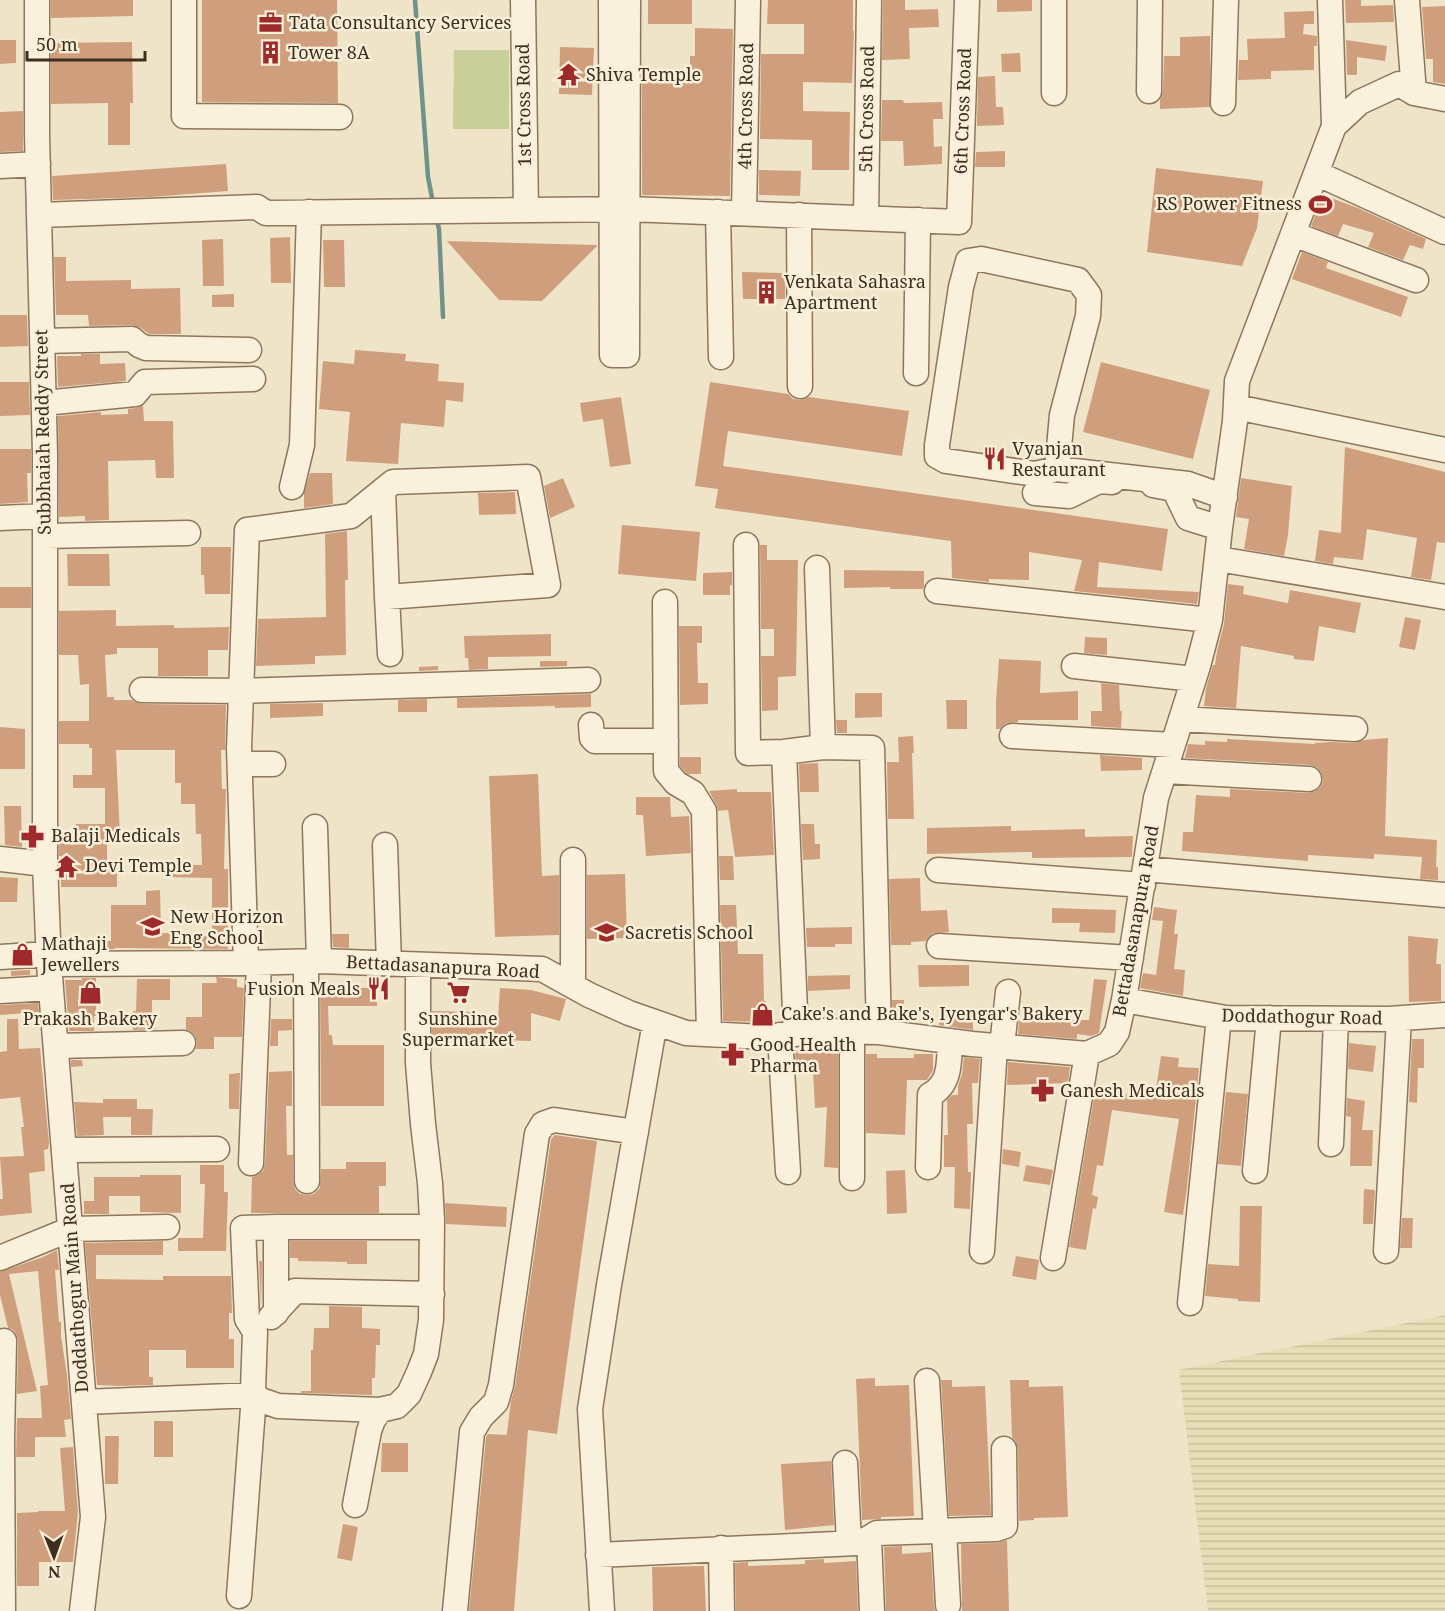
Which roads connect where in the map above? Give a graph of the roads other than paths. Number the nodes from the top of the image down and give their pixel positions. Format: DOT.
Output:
graph roads {
  1 [pos="37,0"];
  2 [pos="184,0"];
  3 [pos="523,0"];
  4 [pos="611,0"];
  5 [pos="628,0"];
  6 [pos="748,0"];
  7 [pos="868,0"];
  8 [pos="967,0"];
  9 [pos="1054,0"];
  10 [pos="1150,0"];
  11 [pos="1226,0"];
  12 [pos="1330,0"];
  13 [pos="1407,0"];
  14 [pos="1149,92"];
  15 [pos="1054,93"];
  16 [pos="1414,93"];
  17 [pos="1445,99"];
  18 [pos="1223,103"];
  19 [pos="340,117"];
  20 [pos="1334,126"];
  21 [pos="38,164"];
  22 [pos="0,166"];
  23 [pos="1316,173"];
  24 [pos="620,208"];
  25 [pos="526,210"];
  26 [pos="309,212"];
  27 [pos="718,212"];
  28 [pos="744,213"];
  29 [pos="799,215"];
  30 [pos="866,217"];
  31 [pos="40,220"];
  32 [pos="918,220"];
  33 [pos="1445,232"];
  34 [pos="1293,234"];
  35 [pos="1416,280"];
  36 [pos="42,341"];
  37 [pos="249,350"];
  38 [pos="721,357"];
  39 [pos="916,373"];
  40 [pos="253,379"];
  41 [pos="800,386"];
  42 [pos="44,403"];
  43 [pos="1236,407"];
  44 [pos="1445,450"];
  45 [pos="1057,469"];
  46 [pos="292,487"];
  47 [pos="383,490"];
  48 [pos="1035,493"];
  49 [pos="1225,497"];
  50 [pos="0,518"];
  51 [pos="45,526"];
  52 [pos="1220,528"];
  53 [pos="188,533"];
  54 [pos="746,545"];
  55 [pos="1218,559"];
  56 [pos="817,568"];
  57 [pos="937,591"];
  58 [pos="387,597"];
  59 [pos="1445,597"];
  60 [pos="665,602"];
  61 [pos="1210,620"];
  62 [pos="390,654"];
  63 [pos="1074,666"];
  64 [pos="1194,679"];
  65 [pos="588,680"];
  66 [pos="142,690"];
  67 [pos="241,691"];
  68 [pos="1181,719"];
  69 [pos="591,725"];
  70 [pos="1355,729"];
  71 [pos="1012,736"];
  72 [pos="666,741"];
  73 [pos="1173,745"];
  74 [pos="823,747"];
  75 [pos="784,752"];
  76 [pos="240,764"];
  77 [pos="273,764"];
  78 [pos="1165,771"];
  79 [pos="1309,779"];
  80 [pos="315,827"];
  81 [pos="385,845"];
  82 [pos="0,859"];
  83 [pos="573,860"];
  84 [pos="45,864"];
  85 [pos="938,870"];
  86 [pos="1144,877"];
  87 [pos="1445,895"];
  88 [pos="939,945"];
  89 [pos="0,957"];
  90 [pos="1131,958"];
  91 [pos="313,961"];
  92 [pos="253,963"];
  93 [pos="389,964"];
  94 [pos="418,965"];
  95 [pos="50,969"];
  96 [pos="573,986"];
  97 [pos="0,991"];
  98 [pos="1008,992"];
  99 [pos="1124,1000"];
  100 [pos="1445,1015"];
  101 [pos="1220,1017"];
  102 [pos="1269,1018"];
  103 [pos="1336,1019"];
  104 [pos="1399,1019"];
  105 [pos="655,1022"];
  106 [pos="852,1031"];
  107 [pos="879,1032"];
  108 [pos="709,1034"];
  109 [pos="788,1034"];
  110 [pos="950,1041"];
  111 [pos="183,1043"];
  112 [pos="56,1046"];
  113 [pos="999,1046"];
  114 [pos="1087,1053"];
  115 [pos="636,1132"];
  116 [pos="1331,1144"];
  117 [pos="217,1149"];
  118 [pos="64,1150"];
  119 [pos="251,1163"];
  120 [pos="928,1167"];
  121 [pos="1255,1171"];
  122 [pos="788,1172"];
  123 [pos="852,1178"];
  124 [pos="307,1181"];
  125 [pos="167,1227"];
  126 [pos="276,1227"];
  127 [pos="431,1227"];
  128 [pos="71,1229"];
  129 [pos="982,1251"];
  130 [pos="1386,1251"];
  131 [pos="0,1258"];
  132 [pos="1053,1258"];
  133 [pos="432,1294"];
  134 [pos="1190,1304"];
  135 [pos="276,1313"];
  136 [pos="255,1332"];
  137 [pos="4,1341"];
  138 [pos="927,1381"];
  139 [pos="254,1395"];
  140 [pos="84,1402"];
  141 [pos="2,1403"];
  142 [pos="380,1410"];
  143 [pos="1004,1449"];
  144 [pos="845,1463"];
  145 [pos="355,1505"];
  146 [pos="940,1531"];
  147 [pos="859,1541"];
  148 [pos="721,1548"];
  149 [pos="598,1555"];
  150 [pos="239,1596"];
  151 [pos="948,1605"];
  152 [pos="3,1611"];
  153 [pos="82,1611"];
  154 [pos="455,1611"];
  155 [pos="603,1611"];
  156 [pos="723,1611"];
  157 [pos="872,1611"];
  1 -- 21 [label="street, Subbhaiah Reddy Street"];
  2 -- 19 [label="street"];
  3 -- 25 [label="street, 1st Cross Road"];
  4 -- 24 [label="street"];
  5 -- 24 [label="street"];
  6 -- 28 [label="street, 4th Cross Road"];
  7 -- 30 [label="street, 5th Cross Road"];
  8 -- 32 [label="street, 6th Cross Road"];
  9 -- 15 [label="street"];
  10 -- 14 [label="street"];
  11 -- 18 [label="street"];
  12 -- 20 [label="street"];
  13 -- 16 [label="street"];
  16 -- 17 [label="street, Bettadasanapura Road"];
  16 -- 20 [label="street, Bettadasanapura Road"];
  20 -- 23 [label="street, Bettadasanapura Road"];
  21 -- 22 [label="street"];
  21 -- 31 [label="street, Subbhaiah Reddy Street"];
  23 -- 33 [label="street"];
  23 -- 34 [label="street, Bettadasanapura Road"];
  24 -- 24 [label="street"];
  24 -- 25 [label="street"];
  24 -- 27 [label="street"];
  25 -- 26 [label="street"];
  26 -- 31 [label="street"];
  26 -- 46 [label="street"];
  27 -- 28 [label="street"];
  27 -- 38 [label="street"];
  28 -- 29 [label="street"];
  29 -- 30 [label="street"];
  29 -- 41 [label="street"];
  30 -- 32 [label="street"];
  31 -- 36 [label="street, Subbhaiah Reddy Street"];
  32 -- 39 [label="street"];
  34 -- 35 [label="street"];
  34 -- 43 [label="street, Bettadasanapura Road"];
  36 -- 37 [label="street"];
  36 -- 42 [label="street, Subbhaiah Reddy Street"];
  40 -- 42 [label="street"];
  42 -- 51 [label="street, Subbhaiah Reddy Street"];
  43 -- 44 [label="street"];
  43 -- 49 [label="street, Bettadasanapura Road"];
  45 -- 45 [label="street"];
  45 -- 49 [label="street"];
  47 -- 58 [label="street"];
  47 -- 58 [label="street"];
  47 -- 67 [label="street"];
  48 -- 52 [label="street"];
  49 -- 52 [label="street, Bettadasanapura Road"];
  50 -- 51 [label="street"];
  51 -- 53 [label="street"];
  51 -- 84 [label="street, Subbhaiah Reddy Street"];
  52 -- 55 [label="street, Bettadasanapura Road"];
  54 -- 75 [label="street"];
  55 -- 59 [label="street"];
  55 -- 61 [label="street, Bettadasanapura Road"];
  56 -- 74 [label="street"];
  57 -- 61 [label="street"];
  58 -- 62 [label="street"];
  60 -- 72 [label="street"];
  61 -- 64 [label="street, Bettadasanapura Road"];
  63 -- 64 [label="street"];
  64 -- 68 [label="street, Bettadasanapura Road"];
  65 -- 67 [label="street"];
  66 -- 67 [label="street"];
  67 -- 76 [label="street"];
  68 -- 70 [label="street"];
  68 -- 73 [label="street, Bettadasanapura Road"];
  69 -- 72 [label="street"];
  71 -- 73 [label="street"];
  72 -- 108 [label="street"];
  73 -- 78 [label="street, Bettadasanapura Road"];
  74 -- 75 [label="street"];
  74 -- 107 [label="street"];
  75 -- 109 [label="street"];
  76 -- 77 [label="street"];
  76 -- 92 [label="street"];
  78 -- 79 [label="street"];
  78 -- 86 [label="street, Bettadasanapura Road"];
  80 -- 91 [label="street"];
  81 -- 93 [label="street"];
  82 -- 84 [label="street"];
  83 -- 96 [label="street"];
  84 -- 95 [label="street, Subbhaiah Reddy Street"];
  85 -- 86 [label="street"];
  86 -- 87 [label="street"];
  86 -- 90 [label="street, Bettadasanapura Road"];
  88 -- 90 [label="street"];
  89 -- 95 [label="street"];
  90 -- 99 [label="street, Bettadasanapura Road"];
  91 -- 92 [label="street, Bettadasanapura Road"];
  91 -- 93 [label="street, Bettadasanapura Road"];
  91 -- 124 [label="street"];
  92 -- 95 [label="street, Bettadasanapura Road"];
  92 -- 119 [label="street"];
  93 -- 94 [label="street, Bettadasanapura Road"];
  94 -- 96 [label="street, Bettadasanapura Road"];
  94 -- 127 [label="street"];
  95 -- 97 [label="street"];
  95 -- 112 [label="street, Doddathogur Main Road"];
  96 -- 105 [label="street, Bettadasanapura Road"];
  98 -- 113 [label="street"];
  99 -- 101 [label="street, Doddathogur Road"];
  99 -- 114 [label="street, Bettadasanapura Road"];
  100 -- 104 [label="street, Doddathogur Road"];
  101 -- 102 [label="street, Doddathogur Road"];
  101 -- 134 [label="street"];
  102 -- 103 [label="street, Doddathogur Road"];
  102 -- 121 [label="street"];
  103 -- 104 [label="street, Doddathogur Road"];
  103 -- 116 [label="street"];
  104 -- 130 [label="street"];
  105 -- 108 [label="street, Bettadasanapura Road"];
  105 -- 115 [label="street"];
  106 -- 107 [label="street, Bettadasanapura Road"];
  106 -- 109 [label="street, Bettadasanapura Road"];
  106 -- 123 [label="street"];
  107 -- 110 [label="street, Bettadasanapura Road"];
  108 -- 109 [label="street, Bettadasanapura Road"];
  109 -- 122 [label="street"];
  110 -- 113 [label="street, Bettadasanapura Road"];
  110 -- 120 [label="street"];
  111 -- 112 [label="street"];
  112 -- 118 [label="street, Doddathogur Main Road"];
  113 -- 114 [label="street, Bettadasanapura Road"];
  113 -- 129 [label="street"];
  114 -- 132 [label="street"];
  115 -- 149 [label="street"];
  115 -- 154 [label="street"];
  117 -- 118 [label="street"];
  118 -- 128 [label="street, Doddathogur Main Road"];
  125 -- 128 [label="street"];
  126 -- 127 [label="street"];
  126 -- 135 [label="street"];
  126 -- 136 [label="street"];
  127 -- 133 [label="street"];
  128 -- 131 [label="street"];
  128 -- 140 [label="street, Doddathogur Main Road"];
  133 -- 135 [label="street"];
  133 -- 142 [label="street"];
  135 -- 136 [label="street"];
  136 -- 139 [label="street"];
  137 -- 141 [label="street"];
  138 -- 146 [label="street"];
  139 -- 140 [label="street"];
  139 -- 142 [label="street"];
  139 -- 150 [label="street"];
  140 -- 153 [label="street, Doddathogur Main Road"];
  141 -- 152 [label="street"];
  142 -- 145 [label="street"];
  143 -- 146 [label="street"];
  144 -- 147 [label="street"];
  146 -- 147 [label="street"];
  146 -- 151 [label="street"];
  147 -- 148 [label="street"];
  147 -- 157 [label="street"];
  148 -- 149 [label="street"];
  148 -- 156 [label="street"];
  149 -- 155 [label="street"];
}
